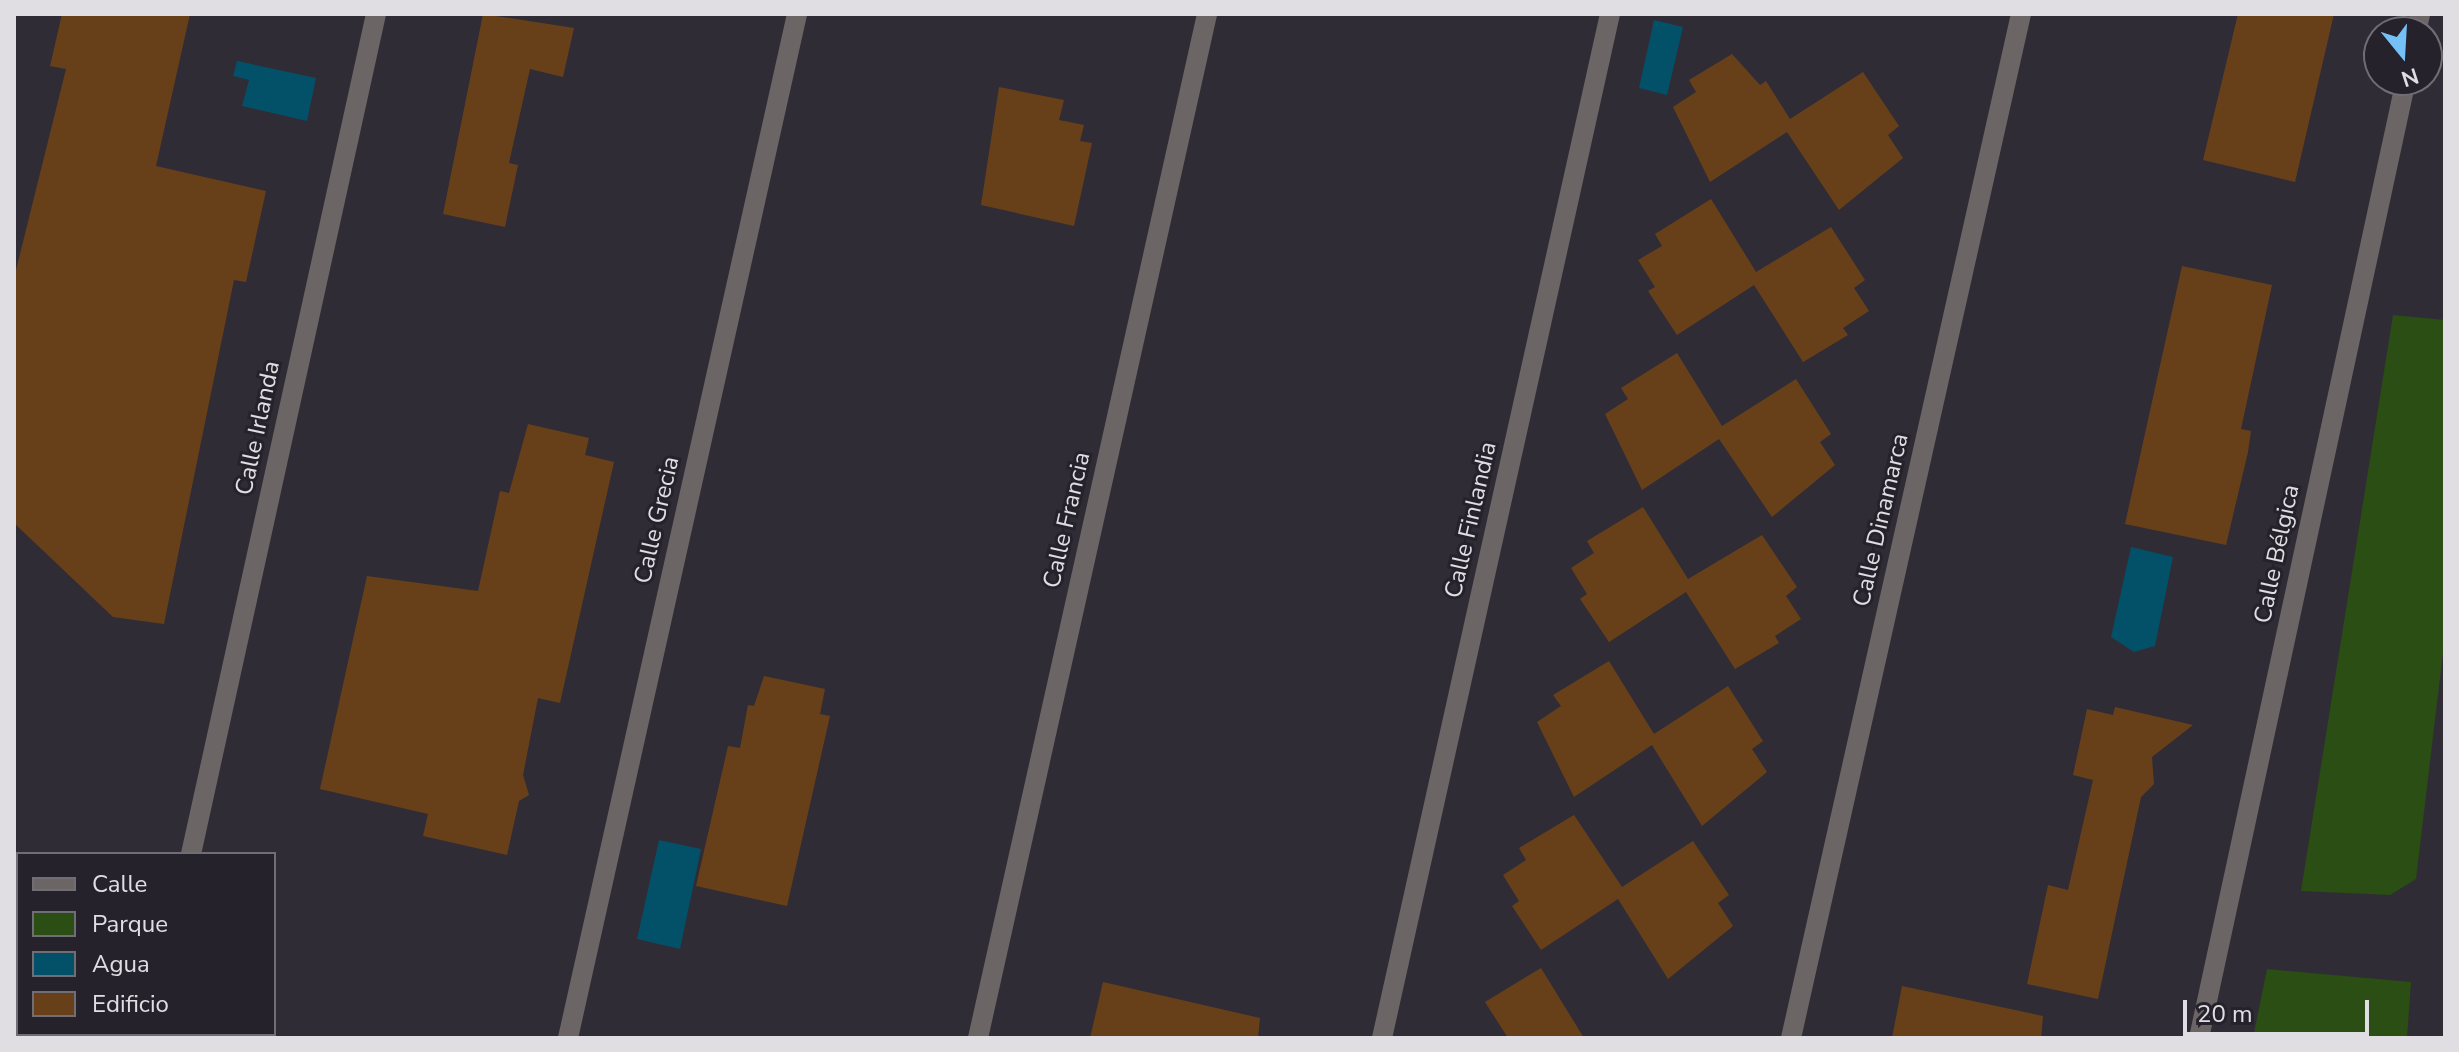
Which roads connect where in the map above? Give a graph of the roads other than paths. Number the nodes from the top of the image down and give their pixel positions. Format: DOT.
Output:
graph roads {
  1 [pos="376,14"];
  2 [pos="797,14"];
  3 [pos="1207,14"];
  4 [pos="1610,14"];
  5 [pos="2021,14"];
  6 [pos="2403,96"];
  7 [pos="191,852"];
  8 [pos="568,1038"];
  9 [pos="978,1038"];
  10 [pos="1382,1038"];
  11 [pos="1791,1038"];
  12 [pos="2199,1038"];
  1 -- 7 [label="street, Calle Irlanda"];
  2 -- 8 [label="street, Calle Grecia"];
  3 -- 9 [label="street, Calle Francia"];
  4 -- 10 [label="street, Calle Finlandia"];
  5 -- 11 [label="street, Calle Dinamarca"];
  6 -- 12 [label="street, Calle Bélgica"];
}
